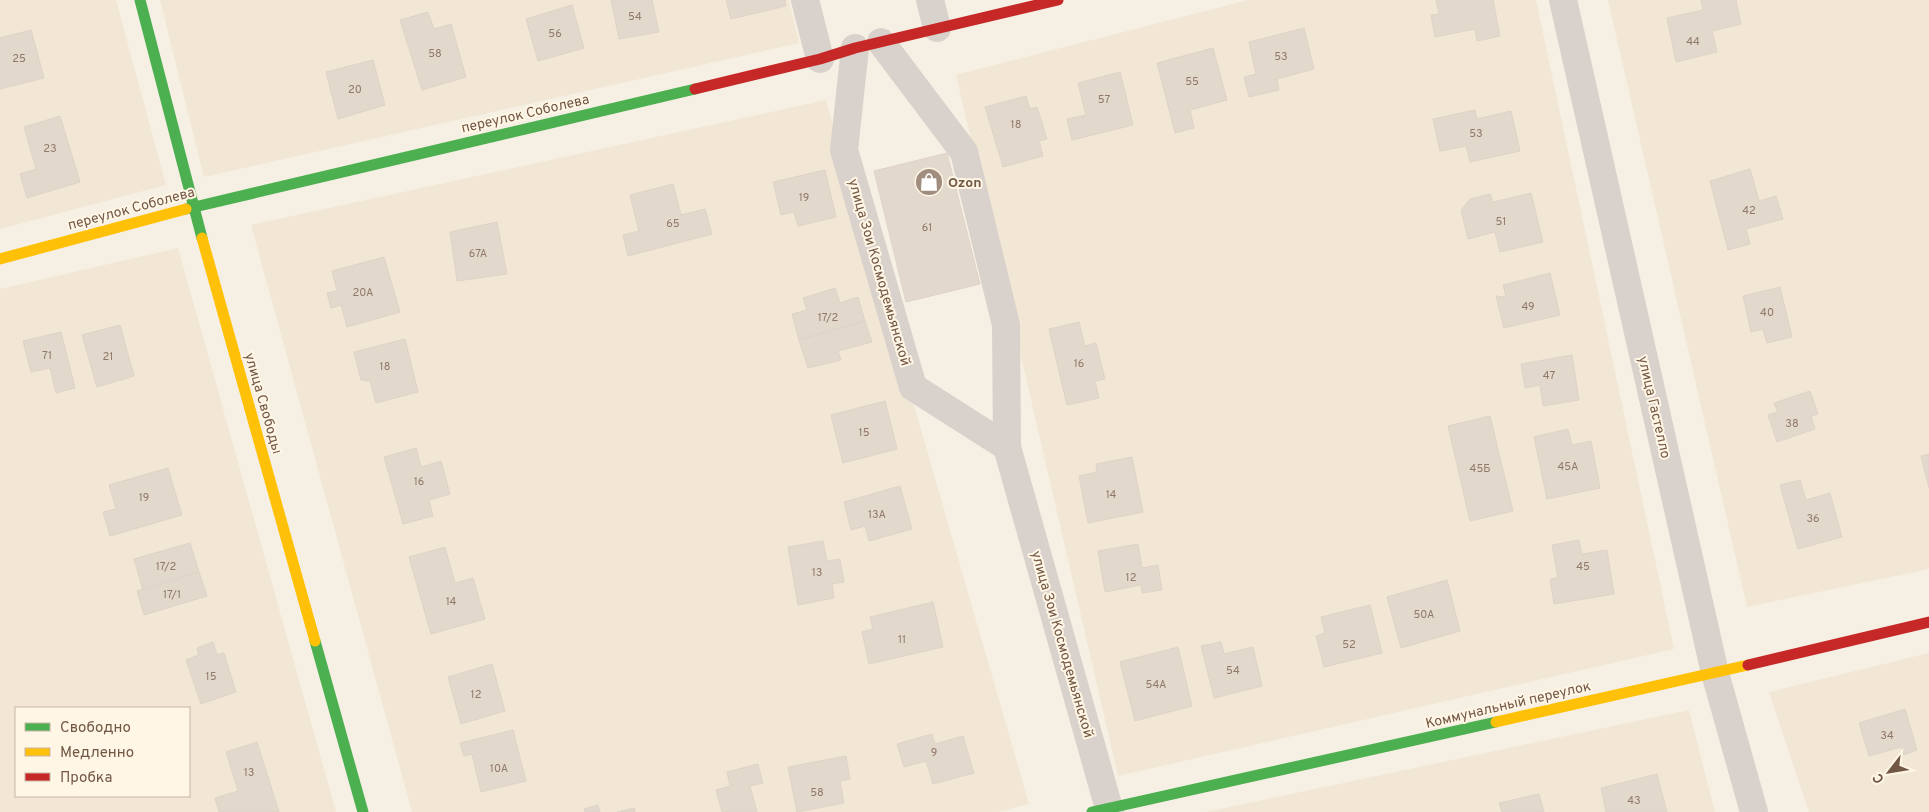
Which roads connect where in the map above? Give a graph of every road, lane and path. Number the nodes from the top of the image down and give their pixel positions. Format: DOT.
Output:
graph roads {
  1 [pos="140,0"];
  2 [pos="805,0"];
  3 [pos="930,0"];
  4 [pos="1058,0"];
  5 [pos="1563,0"];
  6 [pos="937,28"];
  7 [pos="868,45"];
  8 [pos="820,59"];
  9 [pos="193,207"];
  10 [pos="0,260"];
  11 [pos="1007,446"];
  12 [pos="1929,622"];
  13 [pos="1716,673"];
  14 [pos="1104,811"];
  15 [pos="364,812"];
  16 [pos="1754,812"];
  1 -- 9 [label="street, улица Свободы"];
  2 -- 8 [label="street"];
  3 -- 6 [label="street"];
  4 -- 6 [label="street, переулок Соболева"];
  5 -- 13 [label="street, улица Гастелло"];
  6 -- 7 [label="street, переулок Соболева"];
  7 -- 8 [label="street, переулок Соболева"];
  7 -- 11 [label="street, улица Зои Космодемьянской"];
  7 -- 11 [label="street, улица Зои Космодемьянской"];
  8 -- 9 [label="street, переулок Соболева"];
  9 -- 10 [label="street, переулок Соболева"];
  9 -- 15 [label="street, улица Свободы"];
  11 -- 14 [label="street, улица Зои Космодемьянской"];
  12 -- 13 [label="street, Коммунальный переулок"];
  13 -- 14 [label="street, Коммунальный переулок"];
  13 -- 16 [label="street, улица Гастелло"];
}
